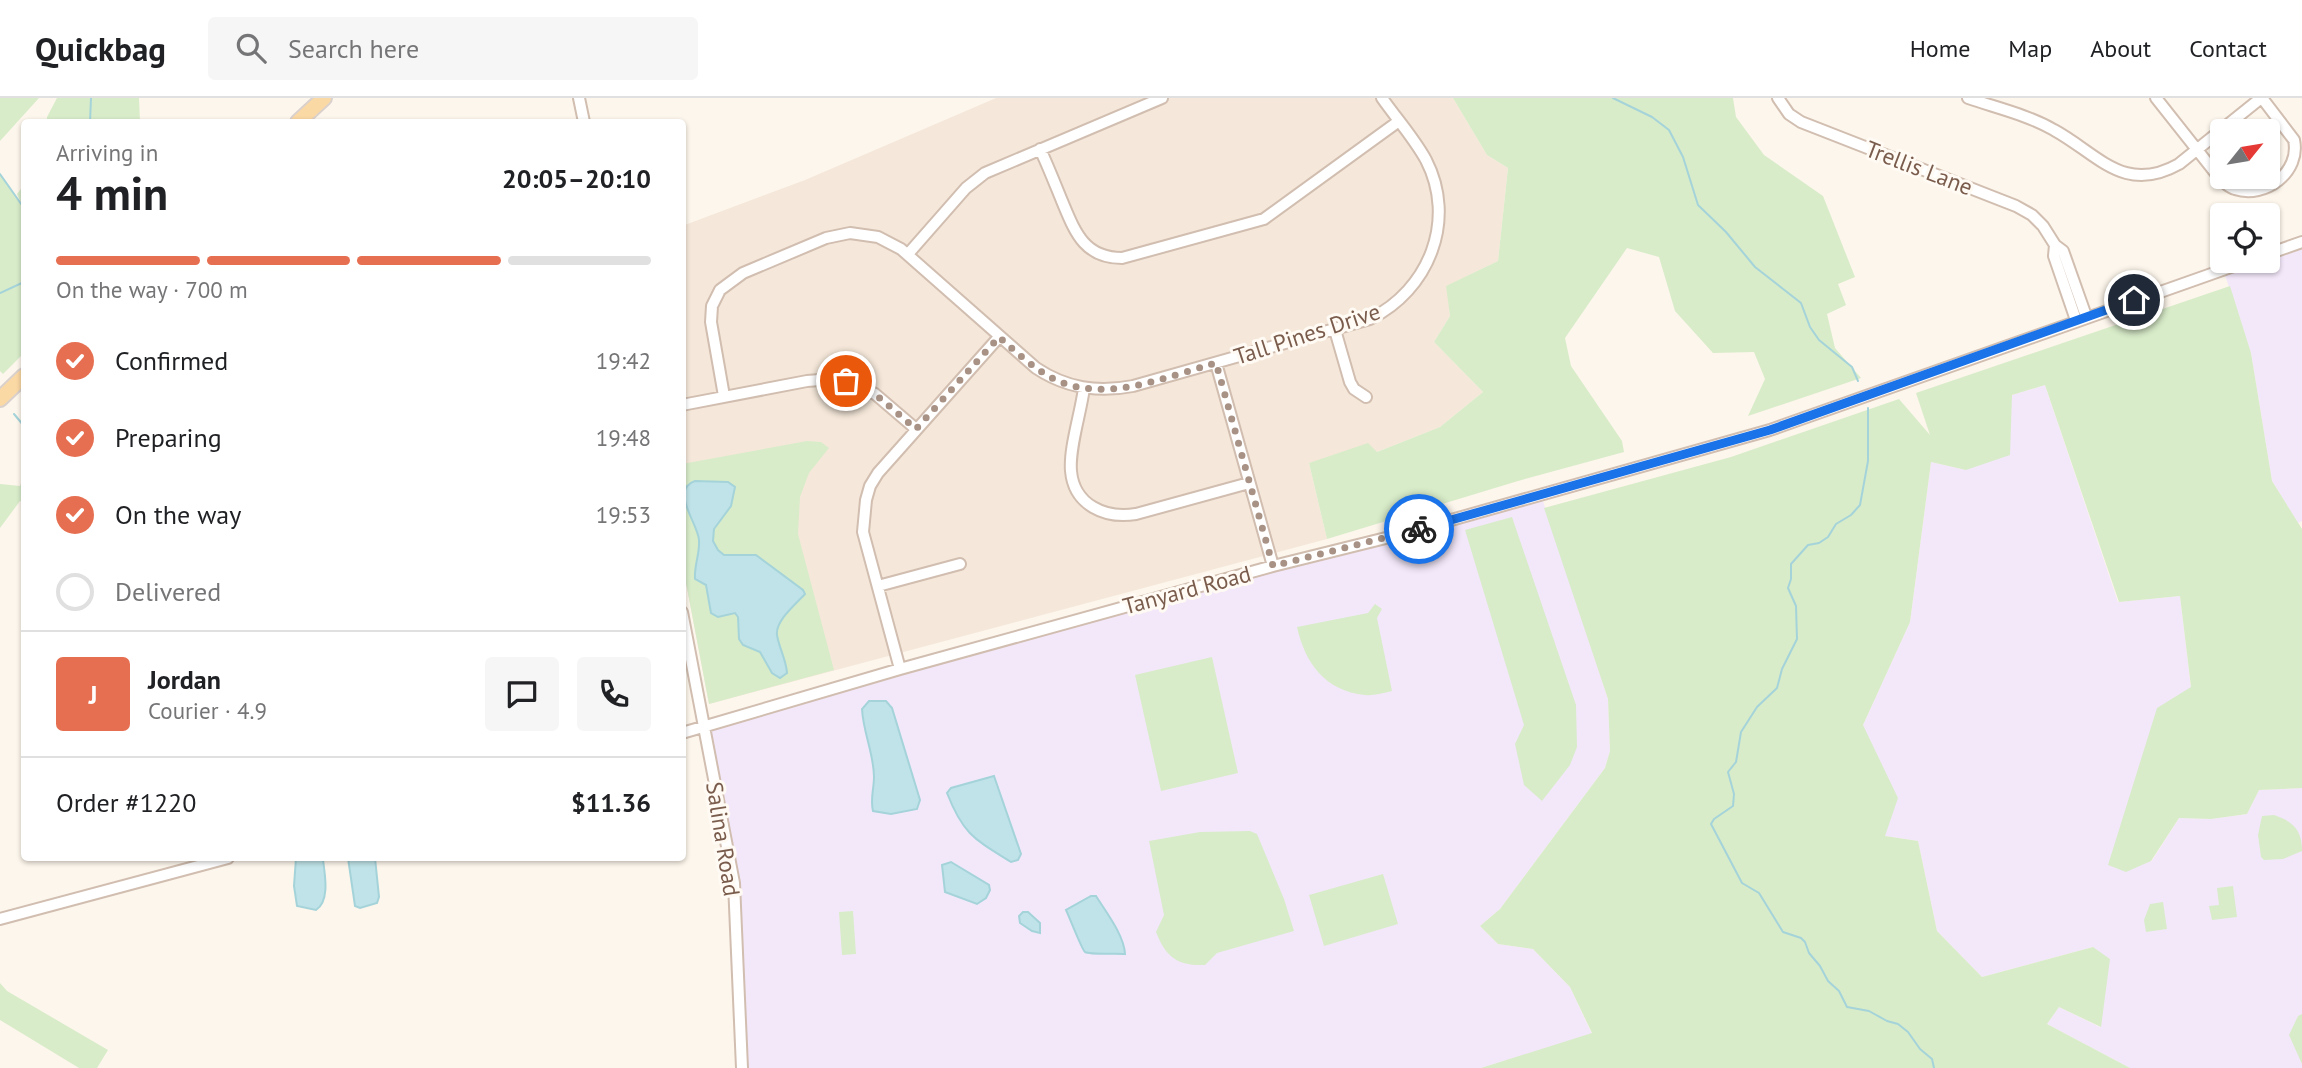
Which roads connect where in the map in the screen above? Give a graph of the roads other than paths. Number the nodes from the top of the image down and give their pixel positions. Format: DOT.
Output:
graph roads {
  1 [pos="324,98"];
  2 [pos="579,98"];
  3 [pos="1162,98"];
  4 [pos="1382,98"];
  5 [pos="1778,98"];
  6 [pos="1968,98"];
  7 [pos="2156,98"];
  8 [pos="2262,98"];
  9 [pos="301,119"];
  10 [pos="583,119"];
  11 [pos="1399,121"];
  12 [pos="1040,149"];
  13 [pos="2197,149"];
  14 [pos="2302,243"];
  15 [pos="2280,250"];
  16 [pos="908,254"];
  17 [pos="2213,273"];
  18 [pos="2081,318"];
  19 [pos="1335,330"];
  20 [pos="999,337"];
  21 [pos="1216,363"];
  22 [pos="21,379"];
  23 [pos="1084,388"];
  24 [pos="724,396"];
  25 [pos="1366,397"];
  26 [pos="0,399"];
  27 [pos="686,404"];
  28 [pos="916,429"];
  29 [pos="1249,483"];
  30 [pos="960,564"];
  31 [pos="1273,566"];
  32 [pos="878,586"];
  33 [pos="686,633"];
  34 [pos="900,669"];
  35 [pos="704,726"];
  36 [pos="686,732"];
  37 [pos="217,861"];
  38 [pos="0,919"];
  39 [pos="742,1068"];
  1 -- 9 [label="main road"];
  2 -- 10 [label="street"];
  3 -- 12 [label="street"];
  4 -- 11 [label="street, Tall Pines Drive"];
  5 -- 18 [label="street, Trellis Lane"];
  6 -- 13 [label="street"];
  7 -- 13 [label="street"];
  8 -- 13 [label="street"];
  8 -- 13 [label="street"];
  11 -- 12 [label="street"];
  11 -- 19 [label="street, Tall Pines Drive"];
  12 -- 16 [label="street"];
  14 -- 15 [label="street"];
  16 -- 20 [label="street, Tall Pines Drive"];
  16 -- 24 [label="street, Tall Pines Drive"];
  17 -- 18 [label="street, Tanyard Road"];
  18 -- 31 [label="street, Tanyard Road"];
  19 -- 21 [label="street, Tall Pines Drive"];
  19 -- 25 [label="street"];
  20 -- 23 [label="street, Tall Pines Drive"];
  20 -- 28 [label="street"];
  21 -- 23 [label="street, Tall Pines Drive"];
  21 -- 29 [label="street"];
  22 -- 26 [label="main road"];
  23 -- 29 [label="street"];
  24 -- 27 [label="street"];
  24 -- 28 [label="street"];
  28 -- 32 [label="street"];
  29 -- 31 [label="street"];
  30 -- 32 [label="street"];
  31 -- 34 [label="street, Tanyard Road"];
  32 -- 34 [label="street"];
  33 -- 35 [label="street, Salina Road"];
  34 -- 35 [label="street, Tanyard Road"];
  35 -- 36 [label="street, Tanyard Road"];
  35 -- 39 [label="street, Salina Road"];
  37 -- 38 [label="street"];
}
